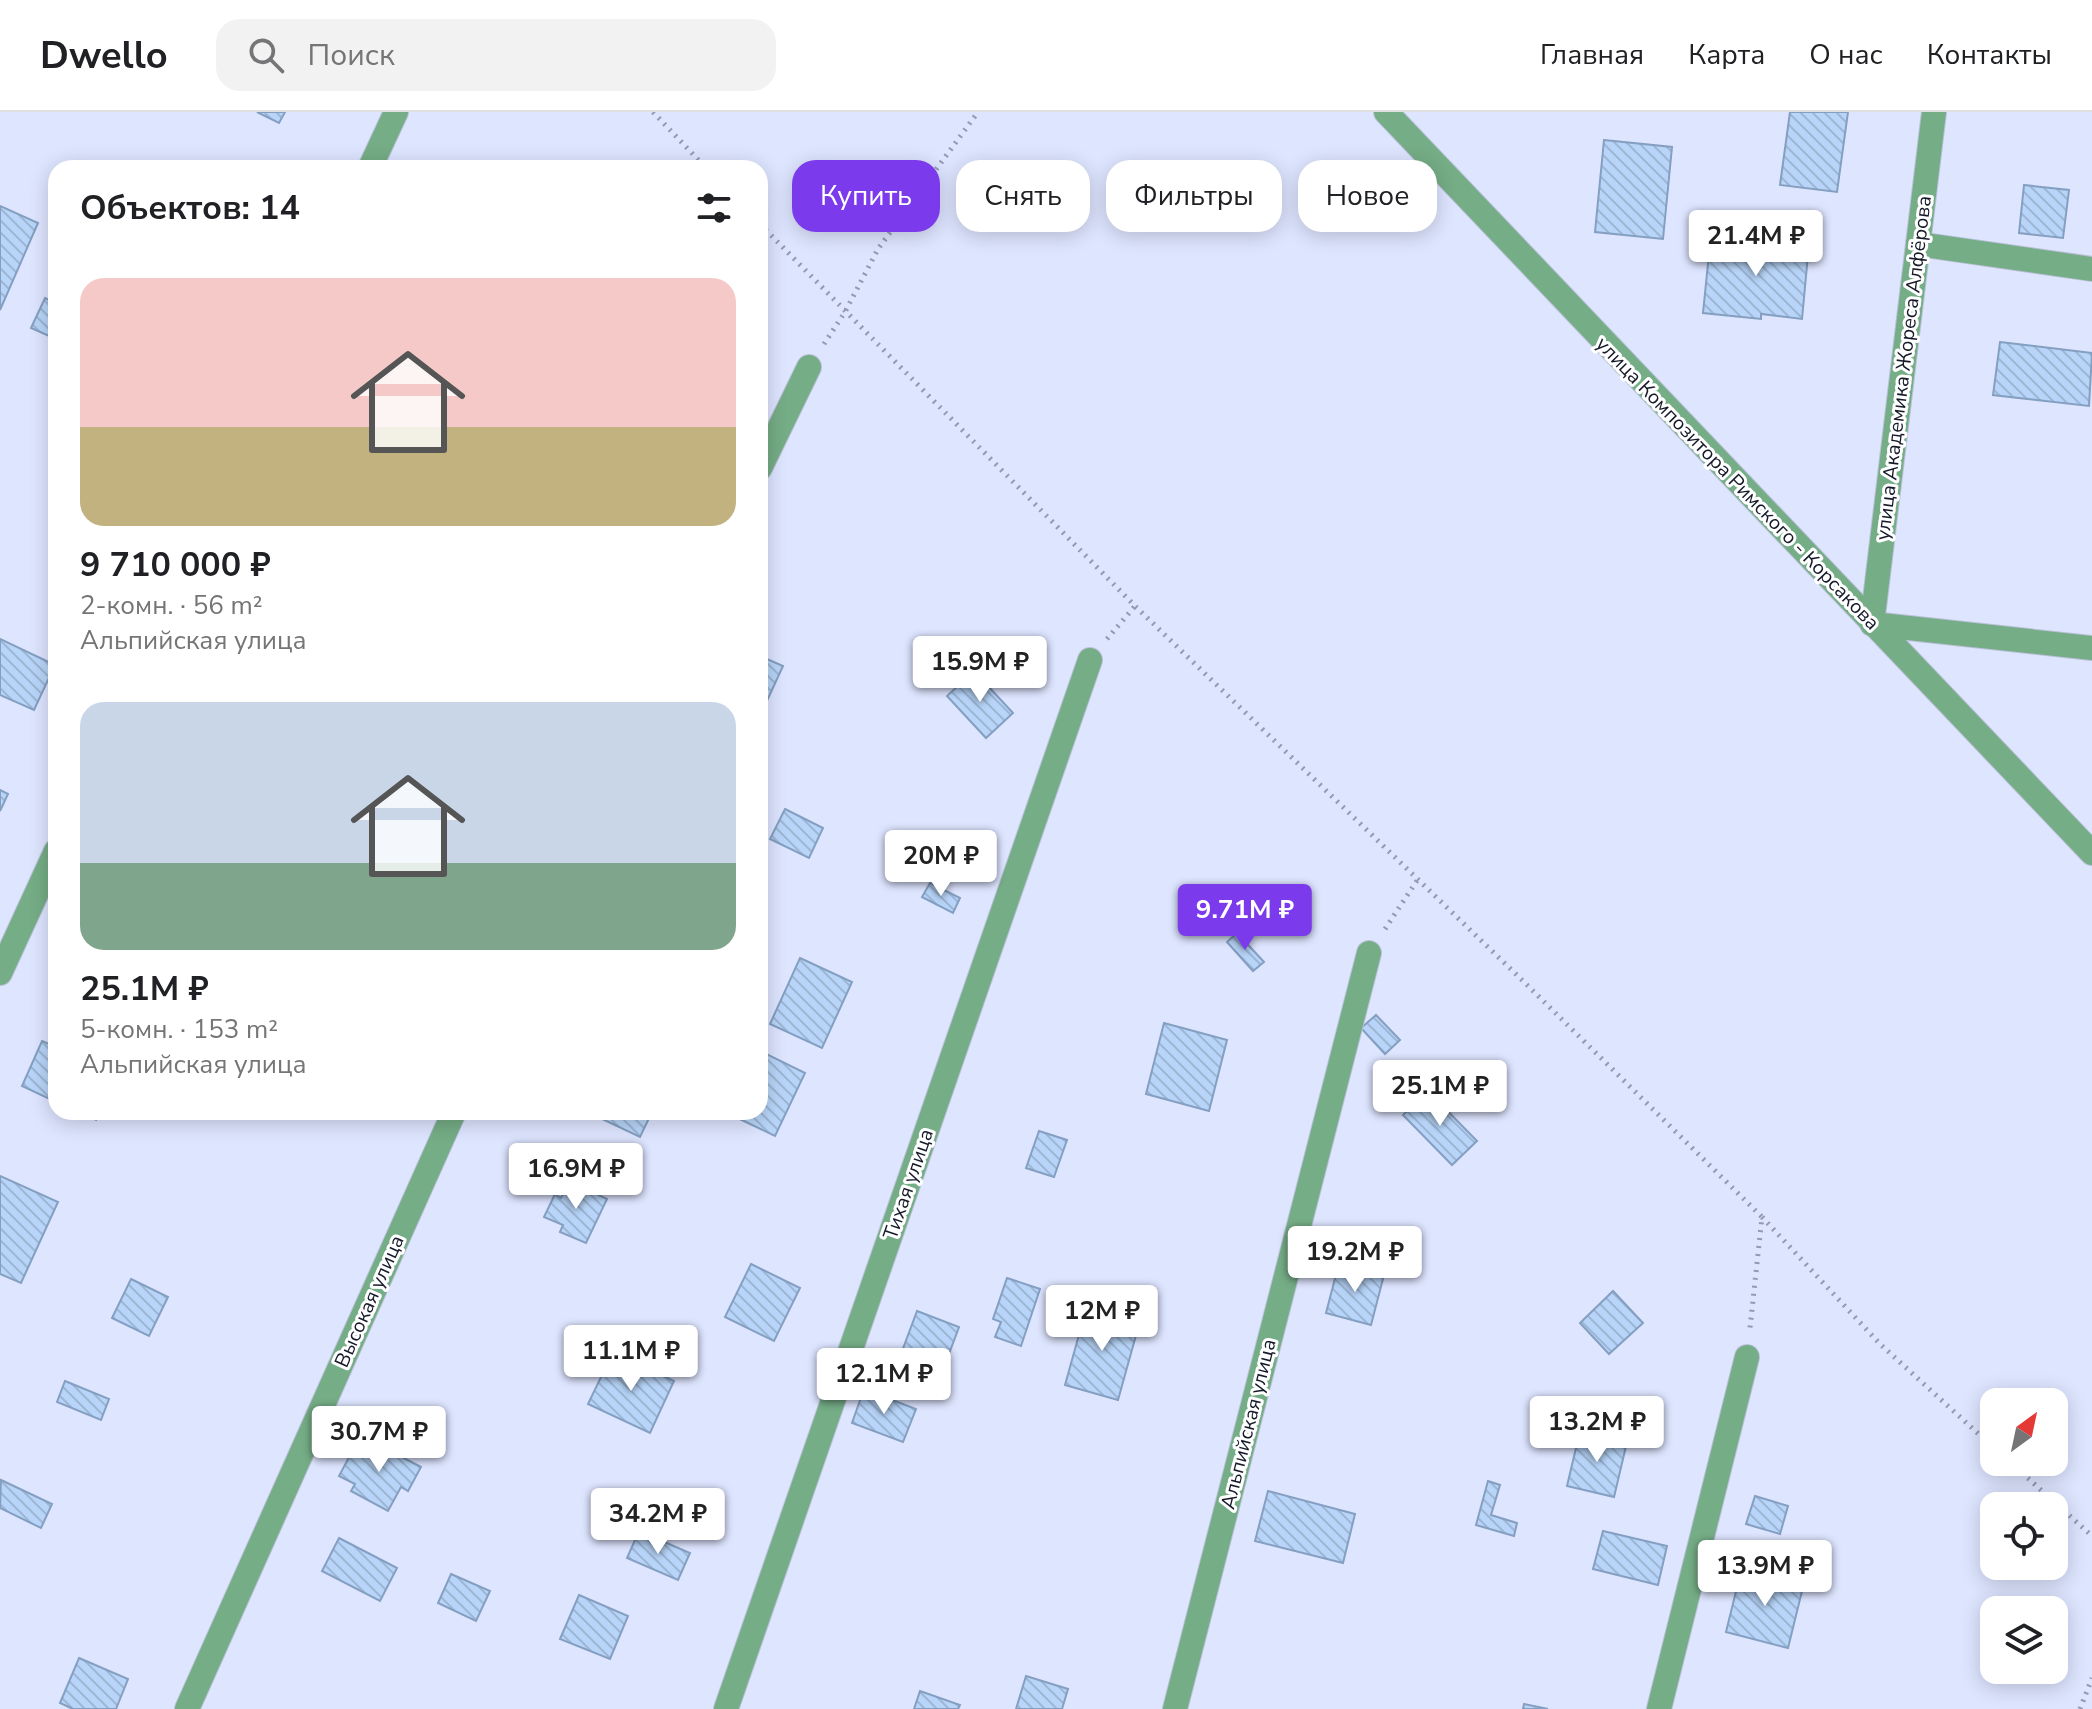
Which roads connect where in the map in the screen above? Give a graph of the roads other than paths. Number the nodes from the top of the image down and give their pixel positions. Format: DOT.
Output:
graph roads {
  1 [pos="396,112"];
  2 [pos="1386,112"];
  3 [pos="1934,112"];
  4 [pos="374,160"];
  5 [pos="1918,244"];
  6 [pos="2092,269"];
  7 [pos="809,367"];
  8 [pos="768,452"];
  9 [pos="1872,624"];
  10 [pos="2092,648"];
  11 [pos="1090,660"];
  12 [pos="2092,853"];
  13 [pos="48,868"];
  14 [pos="1369,953"];
  15 [pos="0,973"];
  16 [pos="450,1120"];
  17 [pos="1747,1357"];
  18 [pos="187,1709"];
  19 [pos="726,1709"];
  20 [pos="1175,1709"];
  21 [pos="1659,1709"];
  1 -- 4 [label="street"];
  2 -- 9 [label="street, улица Композитора Римского - Корсакова"];
  3 -- 5 [label="street, улица Академика Жореса Алфёрова"];
  5 -- 6 [label="street"];
  5 -- 9 [label="street, улица Академика Жореса Алфёрова"];
  7 -- 8 [label="street"];
  9 -- 10 [label="street"];
  9 -- 12 [label="street, улица Композитора Римского - Корсакова"];
  11 -- 19 [label="street, Тихая улица"];
  13 -- 15 [label="street"];
  14 -- 20 [label="street, Альпийская улица"];
  16 -- 18 [label="street, Высокая улица"];
  17 -- 21 [label="street"];
}
